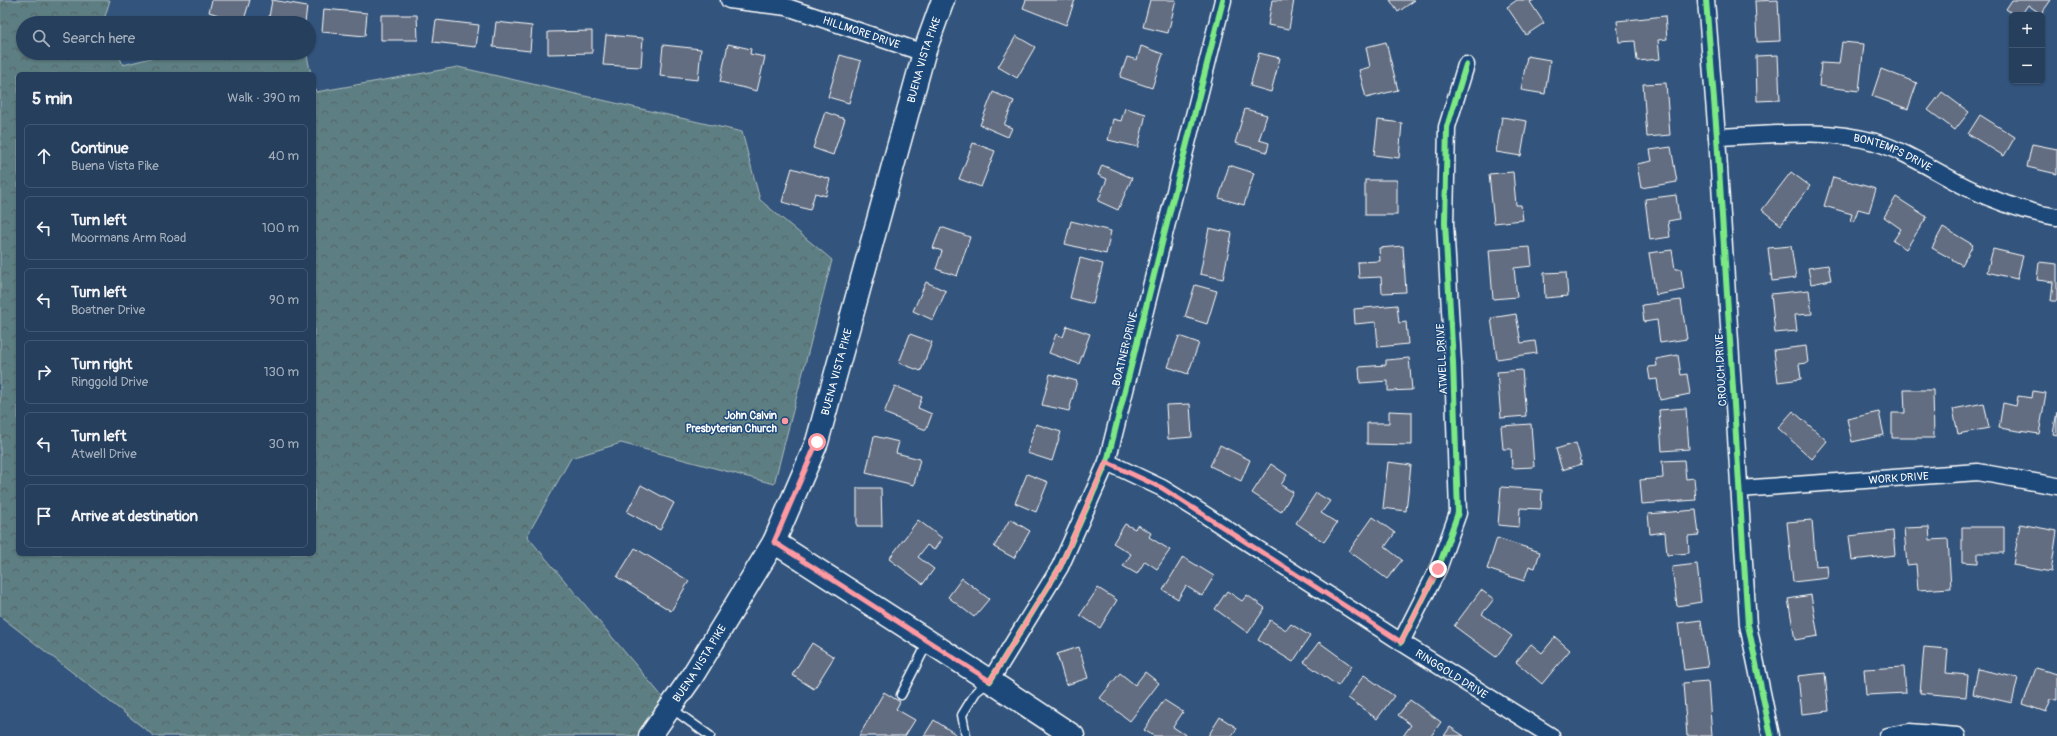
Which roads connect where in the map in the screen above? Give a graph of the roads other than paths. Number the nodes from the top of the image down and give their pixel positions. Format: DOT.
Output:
graph roads {
  1 [pos="729,0"];
  2 [pos="943,0"];
  3 [pos="1223,0"];
  4 [pos="1706,0"];
  5 [pos="924,54"];
  6 [pos="1466,65"];
  7 [pos="1717,137"];
  8 [pos="2057,217"];
  9 [pos="1106,462"];
  10 [pos="2057,486"];
  11 [pos="1739,489"];
  12 [pos="774,542"];
  13 [pos="929,641"];
  14 [pos="1401,642"];
  15 [pos="990,681"];
  16 [pos="901,695"];
  17 [pos="671,707"];
  18 [pos="650,736"];
  19 [pos="710,736"];
  20 [pos="966,736"];
  21 [pos="1073,736"];
  22 [pos="1551,736"];
  23 [pos="1771,736"];
  24 [pos="1888,736"];
  25 [pos="1957,736"];
  1 -- 5 [label="street, HILLMORE DRIVE"];
  2 -- 5 [label="main road, BUENA VISTA PIKE"];
  3 -- 9 [label="street, BOATNER DRIVE"];
  4 -- 7 [label="street, CROUCH DRIVE"];
  5 -- 12 [label="main road, BUENA VISTA PIKE"];
  6 -- 14 [label="street, ATWELL DRIVE"];
  7 -- 8 [label="street, BONTEMPS DRIVE"];
  7 -- 11 [label="street, CROUCH DRIVE"];
  9 -- 14 [label="street, RINGGOLD DRIVE"];
  9 -- 15 [label="street, BOATNER DRIVE"];
  10 -- 11 [label="street, WORK DRIVE"];
  11 -- 23 [label="street, CROUCH DRIVE"];
  12 -- 13 [label="main road"];
  12 -- 17 [label="main road, BUENA VISTA PIKE"];
  13 -- 15 [label="main road"];
  13 -- 16 [label="lane"];
  14 -- 22 [label="street, RINGGOLD DRIVE"];
  15 -- 20 [label="lane"];
  15 -- 21 [label="main road"];
  17 -- 18 [label="main road, BUENA VISTA PIKE"];
  17 -- 19 [label="lane"];
  24 -- 25 [label="street"];
}
